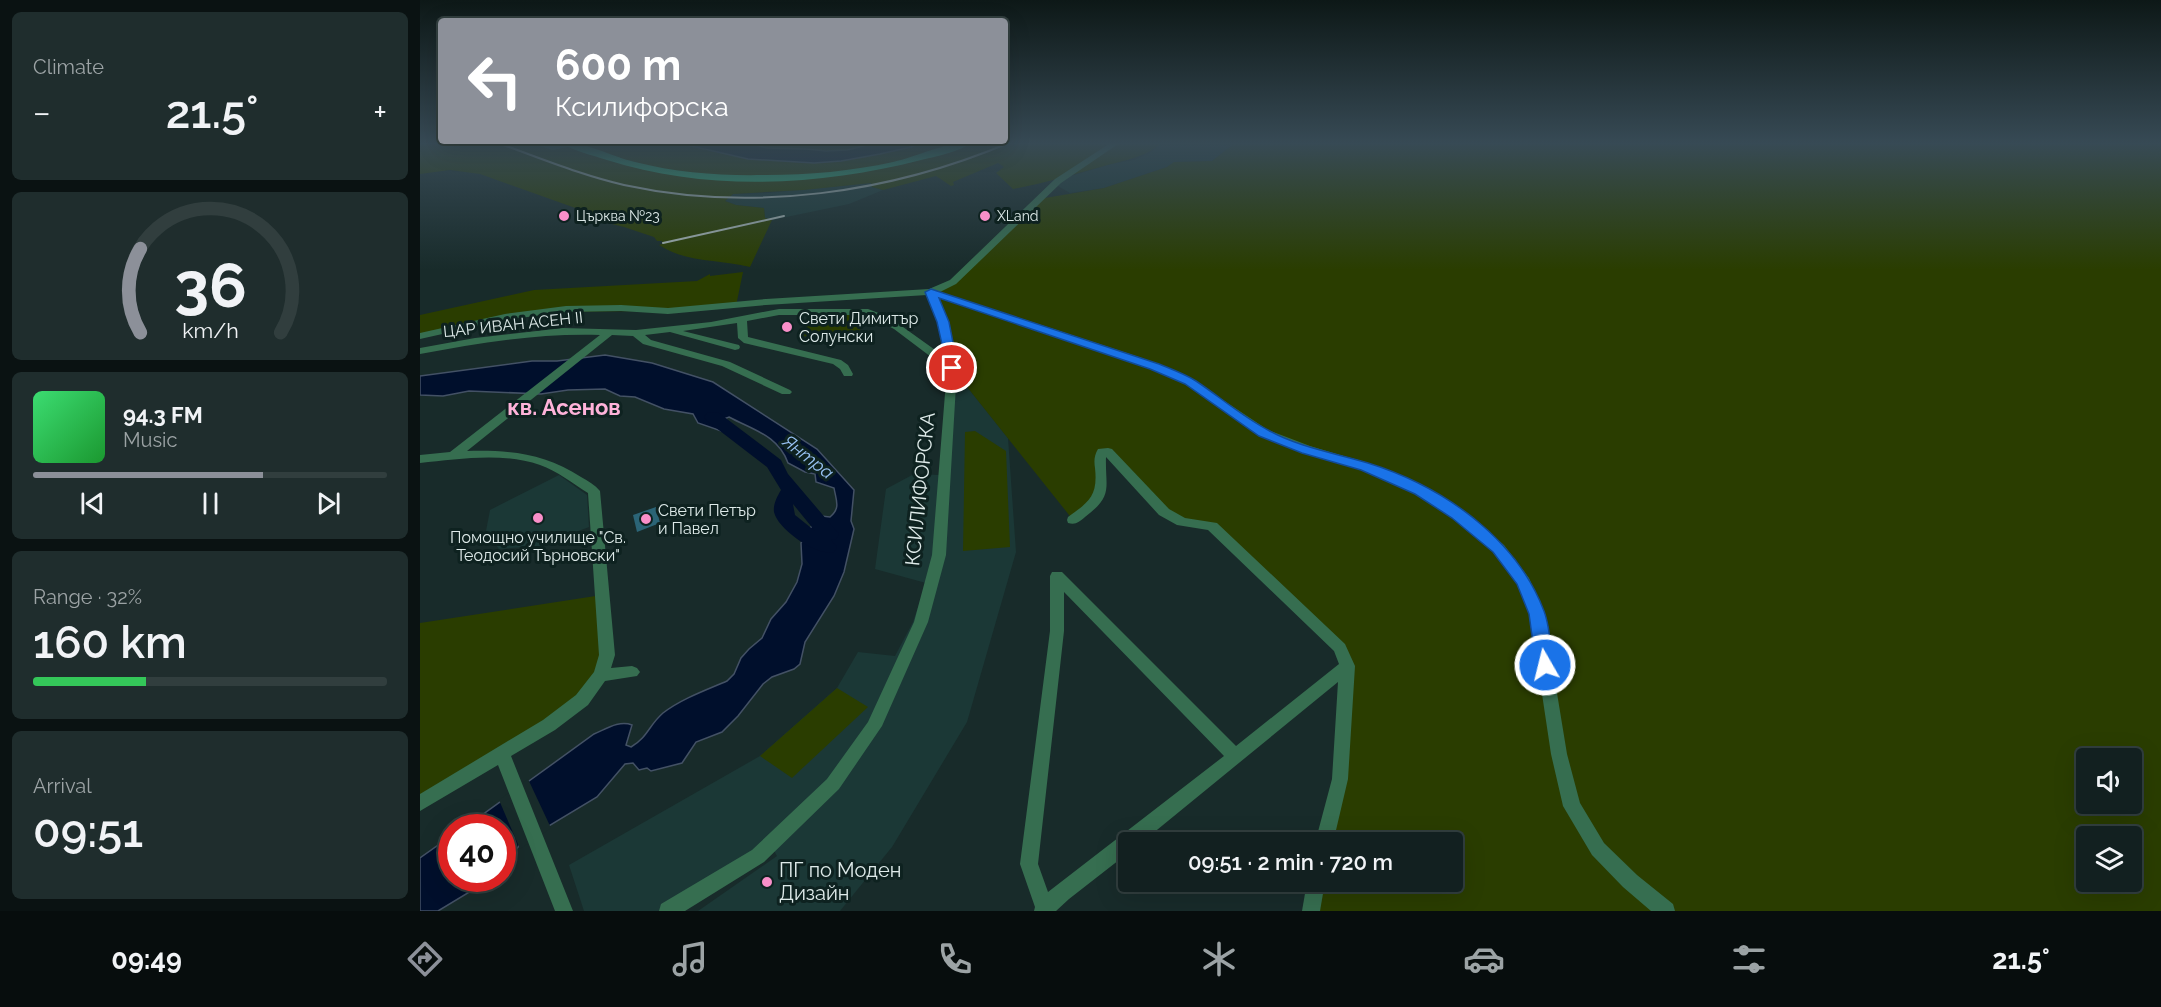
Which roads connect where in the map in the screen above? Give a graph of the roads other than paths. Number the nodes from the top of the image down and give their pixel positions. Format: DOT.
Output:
graph roads {
  1 [pos="1054,185"];
  2 [pos="931,292"];
  3 [pos="742,320"];
  4 [pos="670,330"];
  5 [pos="610,332"];
  6 [pos="636,333"];
  7 [pos="420,336"];
  8 [pos="735,347"];
  9 [pos="420,351"];
  10 [pos="952,368"];
  11 [pos="848,374"];
  12 [pos="786,392"];
  13 [pos="453,456"];
  14 [pos="420,459"];
  15 [pos="1073,520"];
  16 [pos="1347,666"];
  17 [pos="632,672"];
  18 [pos="601,675"];
  19 [pos="1235,756"];
  20 [pos="504,760"];
  21 [pos="420,803"];
  22 [pos="1326,832"];
  23 [pos="1314,892"];
  24 [pos="1044,910"];
  25 [pos="564,911"];
  26 [pos="668,911"];
  27 [pos="1311,911"];
  28 [pos="1666,911"];
  1 -- 2 [label="street"];
  2 -- 7 [label="street"];
  2 -- 10 [label="street, КСИЛИФОРСКА"];
  2 -- 28 [label="street"];
  3 -- 4 [label="street, ЦАР ИВАН АСЕН II"];
  3 -- 10 [label="street, ЦАР ИВАН АСЕН II"];
  3 -- 11 [label="street"];
  4 -- 6 [label="street, ЦАР ИВАН АСЕН II"];
  4 -- 8 [label="street"];
  5 -- 6 [label="street, ЦАР ИВАН АСЕН II"];
  5 -- 9 [label="street, ЦАР ИВАН АСЕН II"];
  5 -- 13 [label="street"];
  6 -- 12 [label="street"];
  10 -- 26 [label="street, КСИЛИФОРСКА"];
  13 -- 14 [label="street"];
  13 -- 18 [label="street"];
  15 -- 16 [label="street"];
  16 -- 19 [label="street"];
  16 -- 22 [label="street"];
  17 -- 18 [label="street"];
  18 -- 20 [label="street"];
  19 -- 24 [label="street"];
  19 -- 24 [label="street"];
  20 -- 21 [label="street"];
  20 -- 25 [label="street"];
  23 -- 27 [label="street"];
}
